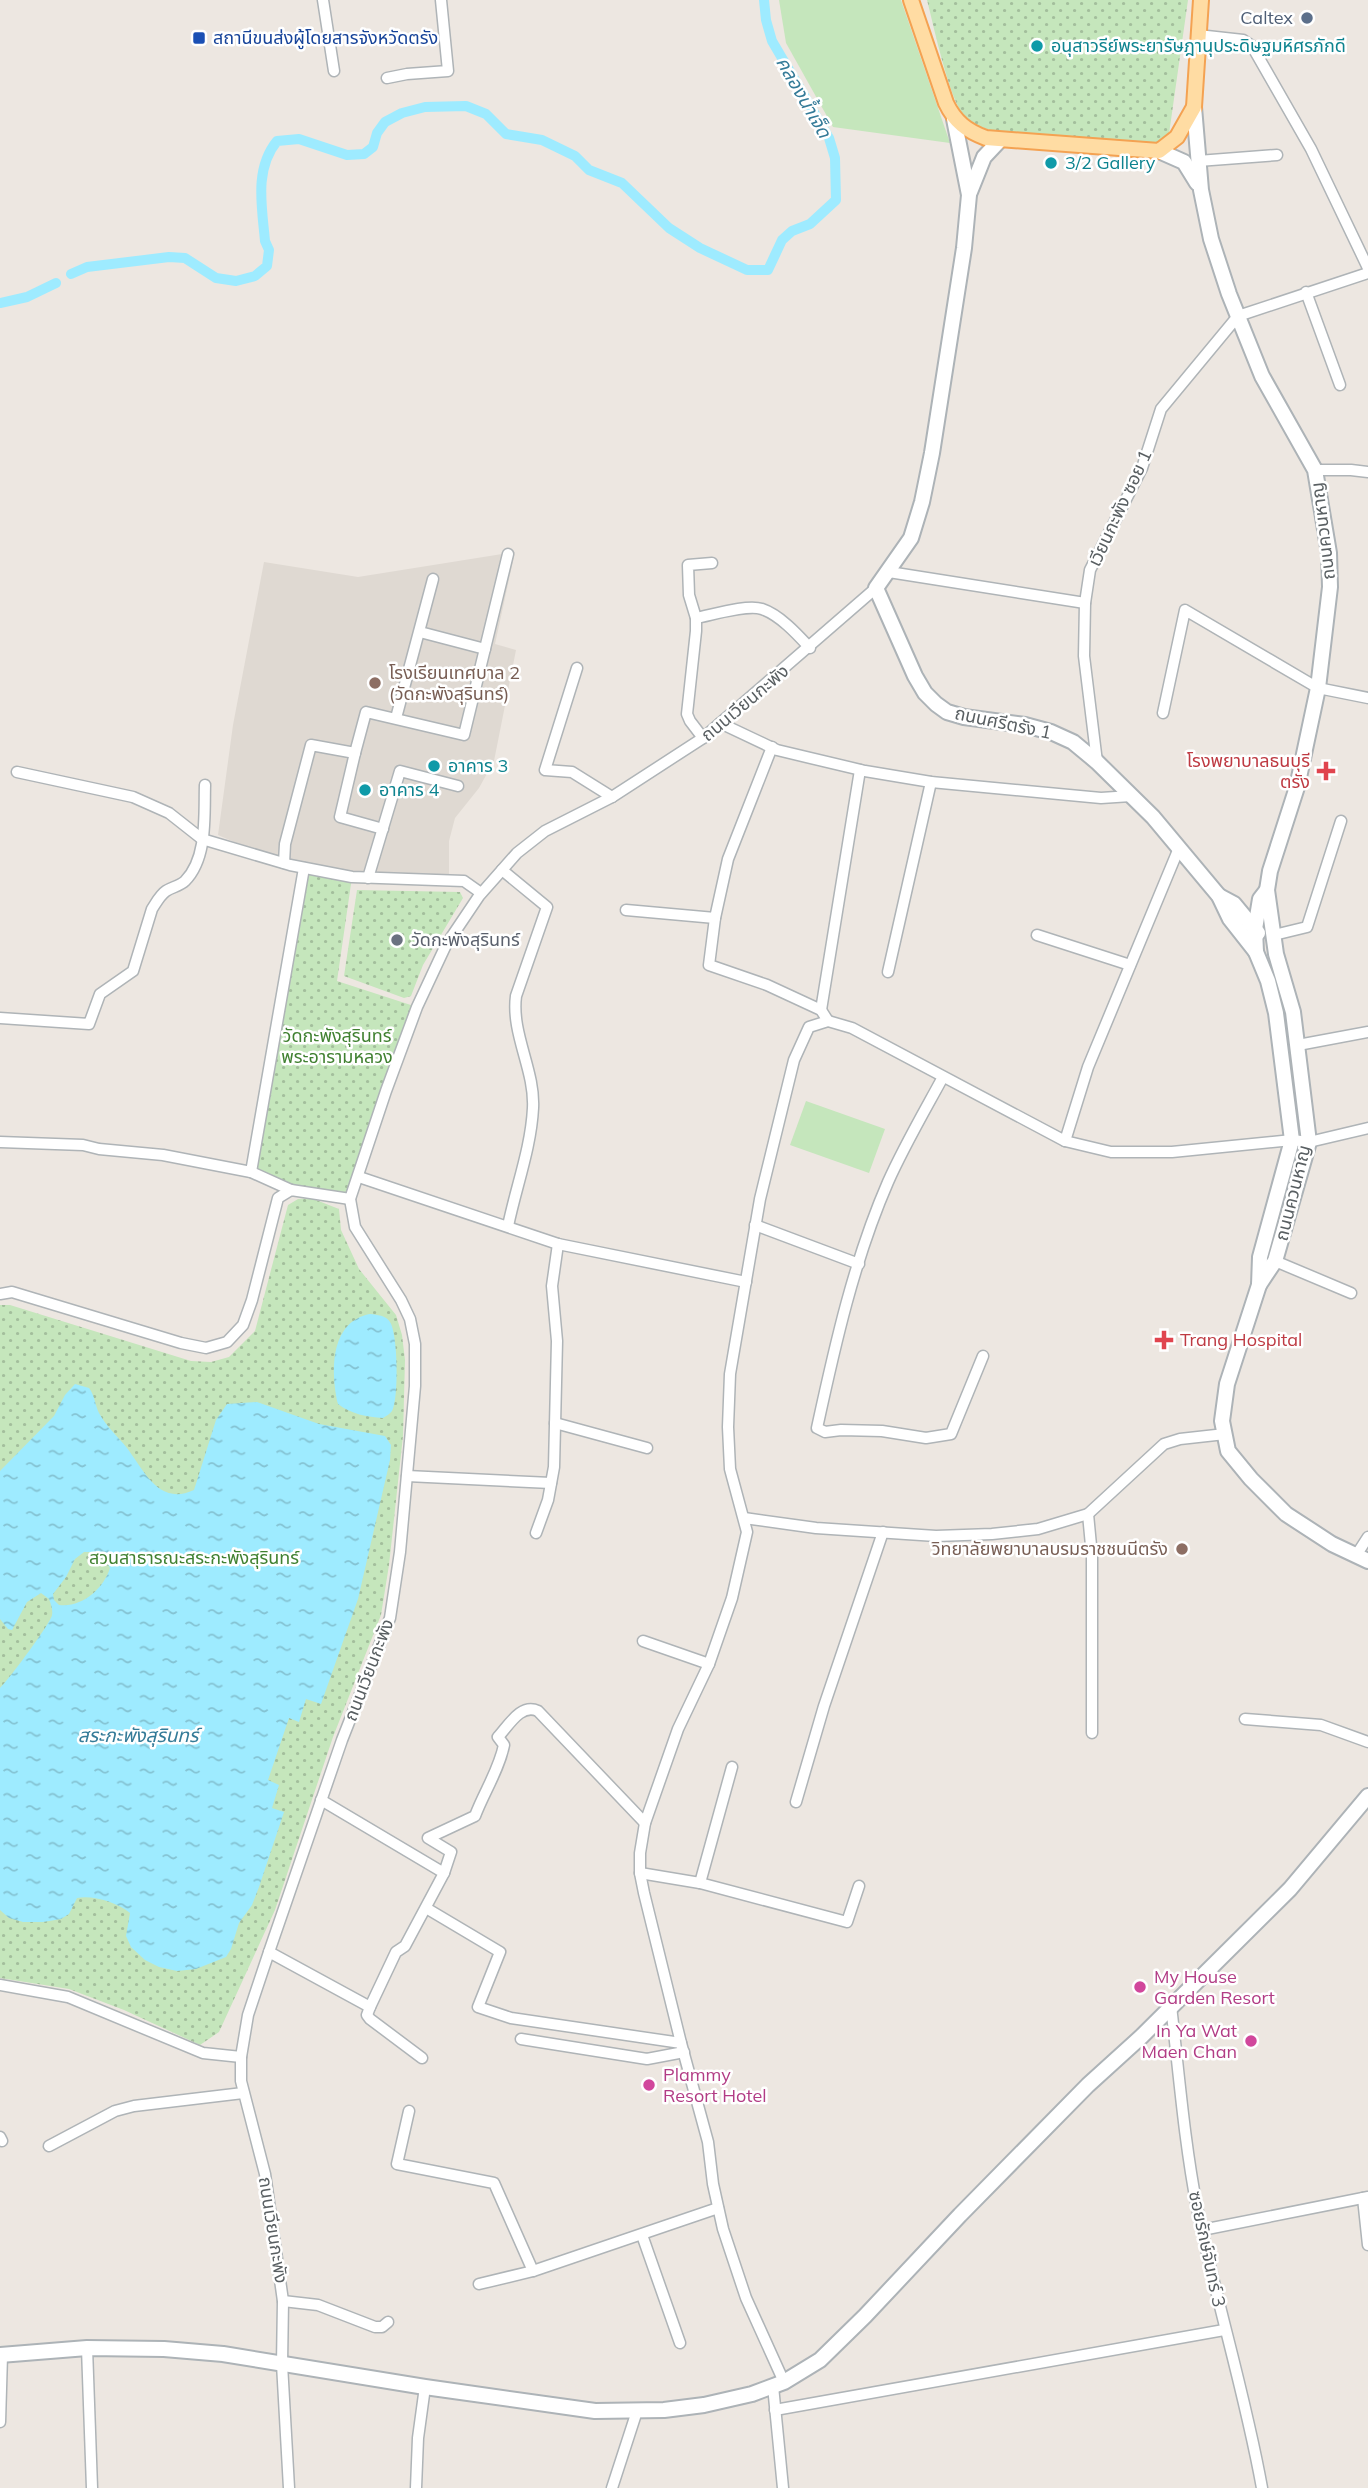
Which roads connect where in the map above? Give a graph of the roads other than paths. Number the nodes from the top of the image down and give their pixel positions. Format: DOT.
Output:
graph roads {
  1 [pos="323,0"];
  2 [pos="441,0"];
  3 [pos="911,0"];
  4 [pos="1202,3"];
  5 [pos="1198,35"];
  6 [pos="334,71"];
  7 [pos="387,78"];
  8 [pos="1194,107"];
  9 [pos="954,119"];
  10 [pos="1000,140"];
  11 [pos="1158,151"];
  12 [pos="1277,155"];
  13 [pos="1198,161"];
  14 [pos="1201,190"];
  15 [pos="969,195"];
  16 [pos="1368,271"];
  17 [pos="1306,292"];
  18 [pos="1238,316"];
  19 [pos="1340,385"];
  20 [pos="1315,470"];
  21 [pos="1368,472"];
  22 [pos="508,554"];
  23 [pos="712,563"];
  24 [pos="889,572"];
  25 [pos="433,579"];
  26 [pos="876,588"];
  27 [pos="1085,603"];
  28 [pos="696,618"];
  29 [pos="420,632"];
  30 [pos="810,648"];
  31 [pos="485,649"];
  32 [pos="578,668"];
  33 [pos="1318,688"];
  34 [pos="1368,698"];
  35 [pos="1163,713"];
  36 [pos="396,718"];
  37 [pos="720,723"];
  38 [pos="703,738"];
  39 [pos="772,747"];
  40 [pos="355,753"];
  41 [pos="1097,762"];
  42 [pos="860,770"];
  43 [pos="17,772"];
  44 [pos="931,782"];
  45 [pos="205,785"];
  46 [pos="458,786"];
  47 [pos="1131,796"];
  48 [pos="612,797"];
  49 [pos="1341,821"];
  50 [pos="383,829"];
  51 [pos="202,839"];
  52 [pos="1179,848"];
  53 [pos="284,863"];
  54 [pos="304,868"];
  55 [pos="502,870"];
  56 [pos="368,878"];
  57 [pos="481,893"];
  58 [pos="1263,894"];
  59 [pos="1219,896"];
  60 [pos="1234,904"];
  61 [pos="626,910"];
  62 [pos="715,918"];
  63 [pos="1255,929"];
  64 [pos="1037,935"];
  65 [pos="1274,935"];
  66 [pos="1256,952"];
  67 [pos="1276,954"];
  68 [pos="1130,965"];
  69 [pos="888,972"];
  70 [pos="821,1010"];
  71 [pos="0,1018"];
  72 [pos="828,1021"];
  73 [pos="1368,1032"];
  74 [pos="1298,1045"];
  75 [pos="943,1077"];
  76 [pos="1368,1128"];
  77 [pos="1065,1140"];
  78 [pos="1292,1140"];
  79 [pos="0,1142"];
  80 [pos="1309,1142"];
  81 [pos="251,1171"];
  82 [pos="359,1177"];
  83 [pos="290,1190"];
  84 [pos="350,1199"];
  85 [pos="755,1225"];
  86 [pos="508,1226"];
  87 [pos="558,1244"];
  88 [pos="1275,1261"];
  89 [pos="859,1264"];
  90 [pos="746,1282"];
  91 [pos="1259,1285"];
  92 [pos="1351,1293"];
  93 [pos="0,1294"];
  94 [pos="983,1356"];
  95 [pos="555,1423"];
  96 [pos="1225,1434"];
  97 [pos="647,1448"];
  98 [pos="407,1476"];
  99 [pos="551,1483"];
  100 [pos="1088,1514"];
  101 [pos="744,1518"];
  102 [pos="883,1532"];
  103 [pos="536,1533"];
  104 [pos="1368,1537"];
  105 [pos="1362,1558"];
  106 [pos="643,1641"];
  107 [pos="709,1664"];
  108 [pos="1245,1719"];
  109 [pos="1092,1733"];
  110 [pos="1368,1742"];
  111 [pos="732,1767"];
  112 [pos="1368,1796"];
  113 [pos="321,1800"];
  114 [pos="796,1802"];
  115 [pos="645,1824"];
  116 [pos="640,1872"];
  117 [pos="444,1873"];
  118 [pos="700,1883"];
  119 [pos="859,1886"];
  120 [pos="426,1908"];
  121 [pos="269,1952"];
  122 [pos="0,1985"];
  123 [pos="1171,2006"];
  124 [pos="370,2007"];
  125 [pos="521,2039"];
  126 [pos="682,2048"];
  127 [pos="241,2057"];
  128 [pos="422,2058"];
  129 [pos="243,2093"];
  130 [pos="410,2112"];
  131 [pos="50,2146"];
  132 [pos="1366,2198"];
  133 [pos="718,2208"];
  134 [pos="1202,2230"];
  135 [pos="642,2235"];
  136 [pos="1368,2245"];
  137 [pos="533,2271"];
  138 [pos="479,2284"];
  139 [pos="283,2301"];
  140 [pos="388,2322"];
  141 [pos="1224,2330"];
  142 [pos="680,2343"];
  143 [pos="87,2348"];
  144 [pos="1,2355"];
  145 [pos="282,2364"];
  146 [pos="779,2384"];
  147 [pos="425,2387"];
  148 [pos="775,2410"];
  149 [pos="637,2411"];
  150 [pos="0,2422"];
  151 [pos="92,2488"];
  152 [pos="289,2488"];
  153 [pos="416,2488"];
  154 [pos="612,2488"];
  155 [pos="783,2488"];
  156 [pos="1262,2488"];
  1 -- 6 [label="street"];
  2 -- 7 [label="street"];
  3 -- 9 [label="main road"];
  4 -- 5 [label="main road"];
  5 -- 8 [label="main road"];
  5 -- 16 [label="street"];
  8 -- 11 [label="main road"];
  8 -- 13 [label="main road, ถนนควนหาญ"];
  9 -- 10 [label="main road"];
  9 -- 15 [label="main road, ถนนเวียนกะพัง"];
  10 -- 11 [label="main road"];
  10 -- 15 [label="main road"];
  11 -- 14 [label="main road, ถนนควนหาญ"];
  12 -- 13 [label="street"];
  13 -- 14 [label="main road, ถนนควนหาญ"];
  14 -- 18 [label="main road, ถนนควนหาญ"];
  15 -- 24 [label="main road, ถนนเวียนกะพัง"];
  16 -- 17 [label="street"];
  17 -- 18 [label="street"];
  17 -- 19 [label="street"];
  18 -- 20 [label="main road, ถนนควนหาญ"];
  18 -- 27 [label="street, เวียนกะพัง ซอย 1"];
  20 -- 21 [label="street"];
  20 -- 33 [label="main road, ถนนควนหาญ"];
  22 -- 31 [label="street"];
  23 -- 28 [label="street"];
  24 -- 26 [label="main road, ถนนเวียนกะพัง"];
  24 -- 27 [label="street"];
  25 -- 29 [label="street"];
  26 -- 30 [label="street, ถนนเวียนกะพัง"];
  26 -- 41 [label="main road, ถนนศรีตรัง 1"];
  27 -- 41 [label="street, เวียนกะพัง ซอย 1"];
  28 -- 30 [label="street"];
  28 -- 38 [label="street"];
  29 -- 31 [label="street"];
  29 -- 36 [label="street"];
  30 -- 37 [label="street, ถนนเวียนกะพัง"];
  31 -- 36 [label="street"];
  32 -- 48 [label="street"];
  33 -- 34 [label="street"];
  33 -- 35 [label="street"];
  33 -- 58 [label="main road, ถนนควนหาญ"];
  36 -- 40 [label="street"];
  37 -- 38 [label="street, ถนนเวียนกะพัง"];
  37 -- 39 [label="street"];
  38 -- 48 [label="street, ถนนเวียนกะพัง"];
  39 -- 42 [label="street"];
  39 -- 62 [label="street"];
  40 -- 50 [label="street"];
  40 -- 53 [label="street"];
  41 -- 47 [label="main road, ถนนศรีตรัง 1"];
  42 -- 44 [label="street"];
  42 -- 70 [label="street"];
  43 -- 51 [label="street"];
  44 -- 47 [label="street"];
  44 -- 69 [label="street"];
  45 -- 51 [label="street"];
  46 -- 50 [label="street"];
  47 -- 52 [label="main road, ถนนศรีตรัง 1"];
  48 -- 55 [label="street, ถนนเวียนกะพัง"];
  49 -- 65 [label="street"];
  50 -- 56 [label="street"];
  51 -- 53 [label="street"];
  51 -- 71 [label="street"];
  52 -- 59 [label="main road, ถนนศรีตรัง 1"];
  52 -- 68 [label="street"];
  53 -- 54 [label="street"];
  54 -- 56 [label="street"];
  54 -- 81 [label="street"];
  55 -- 57 [label="street, ถนนเวียนกะพัง"];
  55 -- 86 [label="street"];
  56 -- 57 [label="street"];
  57 -- 82 [label="street, ถนนเวียนกะพัง"];
  58 -- 60 [label="main road"];
  58 -- 63 [label="main road, ถนนควนหาญ"];
  58 -- 65 [label="main road, ถนนควนหาญ"];
  59 -- 60 [label="main road, ถนนศรีตรัง 1"];
  59 -- 66 [label="main road, ถนนศรีตรัง 1"];
  60 -- 63 [label="main road, ถนนศรีตรัง 1"];
  61 -- 62 [label="street"];
  62 -- 70 [label="street"];
  63 -- 66 [label="main road, ถนนควนหาญ"];
  63 -- 67 [label="main road, ถนนศรีตรัง 1"];
  64 -- 68 [label="street"];
  65 -- 67 [label="main road, ถนนควนหาญ"];
  66 -- 78 [label="main road, ถนนควนหาญ"];
  67 -- 74 [label="main road, ถนนควนหาญ"];
  68 -- 77 [label="street"];
  70 -- 72 [label="street"];
  72 -- 75 [label="street"];
  72 -- 85 [label="street"];
  73 -- 74 [label="street"];
  74 -- 80 [label="main road, ถนนควนหาญ"];
  75 -- 77 [label="street"];
  75 -- 89 [label="street"];
  76 -- 80 [label="street"];
  77 -- 78 [label="street"];
  78 -- 80 [label="street"];
  78 -- 91 [label="main road, ถนนควนหาญ"];
  79 -- 81 [label="street"];
  80 -- 88 [label="main road, ถนนควนหาญ"];
  81 -- 83 [label="street"];
  82 -- 84 [label="street, ถนนเวียนกะพัง"];
  82 -- 86 [label="street"];
  83 -- 84 [label="street"];
  83 -- 93 [label="street"];
  84 -- 98 [label="street, ถนนเวียนกะพัง"];
  85 -- 89 [label="street"];
  85 -- 90 [label="street"];
  86 -- 87 [label="street"];
  87 -- 90 [label="street"];
  87 -- 95 [label="street"];
  88 -- 91 [label="main road, ถนนควนหาญ"];
  88 -- 92 [label="street"];
  89 -- 94 [label="street"];
  90 -- 101 [label="street"];
  91 -- 96 [label="main road, ถนนควนหาญ"];
  95 -- 97 [label="street"];
  95 -- 99 [label="street"];
  96 -- 100 [label="street"];
  96 -- 105 [label="main road, ถนนควนหาญ"];
  98 -- 99 [label="street"];
  98 -- 113 [label="street, ถนนเวียนกะพัง"];
  99 -- 103 [label="street"];
  100 -- 102 [label="street"];
  100 -- 109 [label="street"];
  101 -- 102 [label="street"];
  101 -- 107 [label="street"];
  102 -- 114 [label="street"];
  104 -- 105 [label="street"];
  106 -- 107 [label="street"];
  107 -- 115 [label="street"];
  108 -- 110 [label="street"];
  111 -- 118 [label="street"];
  112 -- 123 [label="main road"];
  113 -- 117 [label="street"];
  113 -- 121 [label="street, ถนนเวียนกะพัง"];
  115 -- 116 [label="street"];
  115 -- 117 [label="street"];
  116 -- 118 [label="street"];
  116 -- 126 [label="street"];
  117 -- 120 [label="street"];
  118 -- 119 [label="street"];
  120 -- 124 [label="street"];
  120 -- 126 [label="street"];
  121 -- 124 [label="street"];
  121 -- 127 [label="street, ถนนเวียนกะพัง"];
  122 -- 127 [label="street"];
  123 -- 134 [label="street, ซอยรักษ์จันทร์ 3"];
  123 -- 146 [label="main road"];
  124 -- 128 [label="street"];
  125 -- 126 [label="street"];
  126 -- 133 [label="street"];
  127 -- 129 [label="street, ถนนเวียนกะพัง"];
  129 -- 131 [label="street"];
  129 -- 139 [label="street, ถนนเวียนกะพัง"];
  130 -- 137 [label="street"];
  132 -- 134 [label="street"];
  132 -- 136 [label="street"];
  133 -- 135 [label="street"];
  133 -- 146 [label="street"];
  134 -- 141 [label="street, ซอยรักษ์จันทร์ 3"];
  135 -- 137 [label="street"];
  135 -- 142 [label="street"];
  137 -- 138 [label="street"];
  139 -- 140 [label="street"];
  139 -- 145 [label="street, ถนนเวียนกะพัง"];
  141 -- 148 [label="street"];
  141 -- 156 [label="street, ซอยรักษ์จันทร์ 3"];
  143 -- 144 [label="main road"];
  143 -- 145 [label="main road"];
  143 -- 151 [label="street"];
  144 -- 150 [label="street"];
  145 -- 147 [label="main road"];
  145 -- 152 [label="street, ถนนเวียนกะพัง"];
  146 -- 148 [label="street"];
  146 -- 149 [label="main road"];
  147 -- 149 [label="main road"];
  147 -- 153 [label="street"];
  148 -- 155 [label="street"];
  149 -- 154 [label="street"];
}
